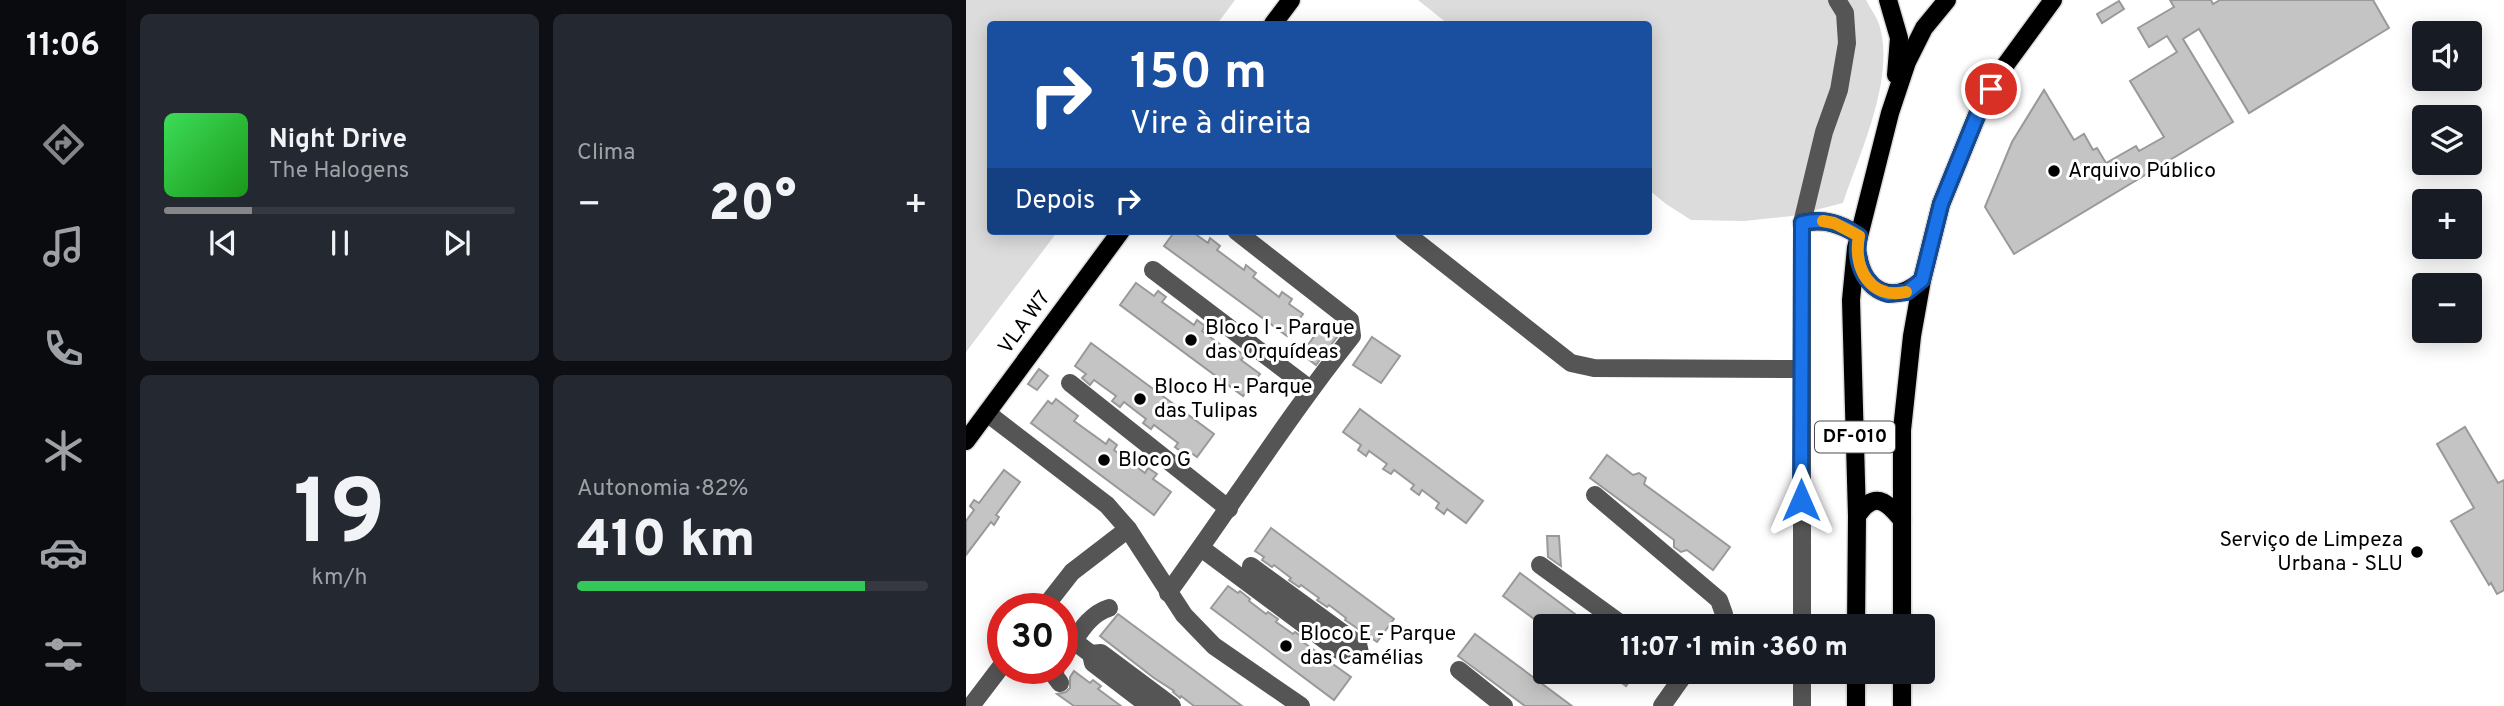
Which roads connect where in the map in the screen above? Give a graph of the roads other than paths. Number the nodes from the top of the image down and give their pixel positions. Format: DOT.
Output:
graph roads {
  1 [pos="1291,0"];
  2 [pos="1837,0"];
  3 [pos="1888,0"];
  4 [pos="1947,0"];
  5 [pos="2053,0"];
  6 [pos="1275,21"];
  7 [pos="1890,113"];
  8 [pos="1802,223"];
  9 [pos="1118,235"];
  10 [pos="1241,235"];
  11 [pos="1408,235"];
  12 [pos="1858,242"];
  13 [pos="1153,270"];
  14 [pos="1922,280"];
  15 [pos="1800,369"];
  16 [pos="1070,383"];
  17 [pos="1310,389"];
  18 [pos="987,413"];
  19 [pos="966,441"];
  20 [pos="1595,495"];
  21 [pos="1229,509"];
  22 [pos="1857,516"];
  23 [pos="1902,520"];
  24 [pos="1128,529"];
  25 [pos="1201,548"];
  26 [pos="1539,565"];
  27 [pos="1251,566"];
  28 [pos="1054,593"];
  29 [pos="1168,593"];
  30 [pos="1109,608"];
  31 [pos="1607,614"];
  32 [pos="1724,614"];
  33 [pos="1802,614"];
  34 [pos="1856,614"];
  35 [pos="1902,614"];
  36 [pos="1078,628"];
  37 [pos="1078,644"];
  38 [pos="1091,654"];
  39 [pos="1459,670"];
  40 [pos="988,684"];
  41 [pos="1677,684"];
  42 [pos="1802,684"];
  43 [pos="1856,684"];
  44 [pos="1902,684"];
  45 [pos="971,706"];
  46 [pos="1149,706"];
  47 [pos="1172,706"];
  48 [pos="1301,706"];
  49 [pos="1504,706"];
  50 [pos="1661,706"];
  51 [pos="1802,706"];
  52 [pos="1856,706"];
  53 [pos="1902,706"];
  1 -- 6 [label="main road"];
  2 -- 8 [label="street"];
  3 -- 7 [label="main road"];
  4 -- 7 [label="main road, DF-010"];
  5 -- 14 [label="main road, DF-010"];
  7 -- 12 [label="main road, DF-010"];
  8 -- 12 [label="main road"];
  8 -- 15 [label="street"];
  9 -- 18 [label="main road, VLA W7"];
  10 -- 17 [label="street"];
  11 -- 15 [label="street"];
  12 -- 14 [label="main road"];
  12 -- 22 [label="main road, DF-010"];
  13 -- 17 [label="street"];
  14 -- 23 [label="main road, DF-010"];
  15 -- 33 [label="street"];
  16 -- 21 [label="street"];
  17 -- 21 [label="street"];
  18 -- 19 [label="main road, VLA W7"];
  18 -- 24 [label="street"];
  20 -- 32 [label="street"];
  21 -- 25 [label="street"];
  22 -- 23 [label="main road"];
  22 -- 34 [label="main road, DF-010"];
  23 -- 35 [label="main road, DF-010"];
  24 -- 28 [label="street"];
  24 -- 29 [label="street"];
  25 -- 27 [label="street"];
  25 -- 29 [label="street"];
  26 -- 31 [label="street"];
  29 -- 48 [label="street"];
  30 -- 36 [label="street"];
  37 -- 38 [label="street"];
  38 -- 46 [label="street"];
  38 -- 47 [label="street"];
  39 -- 49 [label="street"];
  40 -- 45 [label="street"];
  41 -- 50 [label="street"];
  42 -- 51 [label="street"];
  43 -- 52 [label="main road"];
  44 -- 53 [label="main road"];
}
